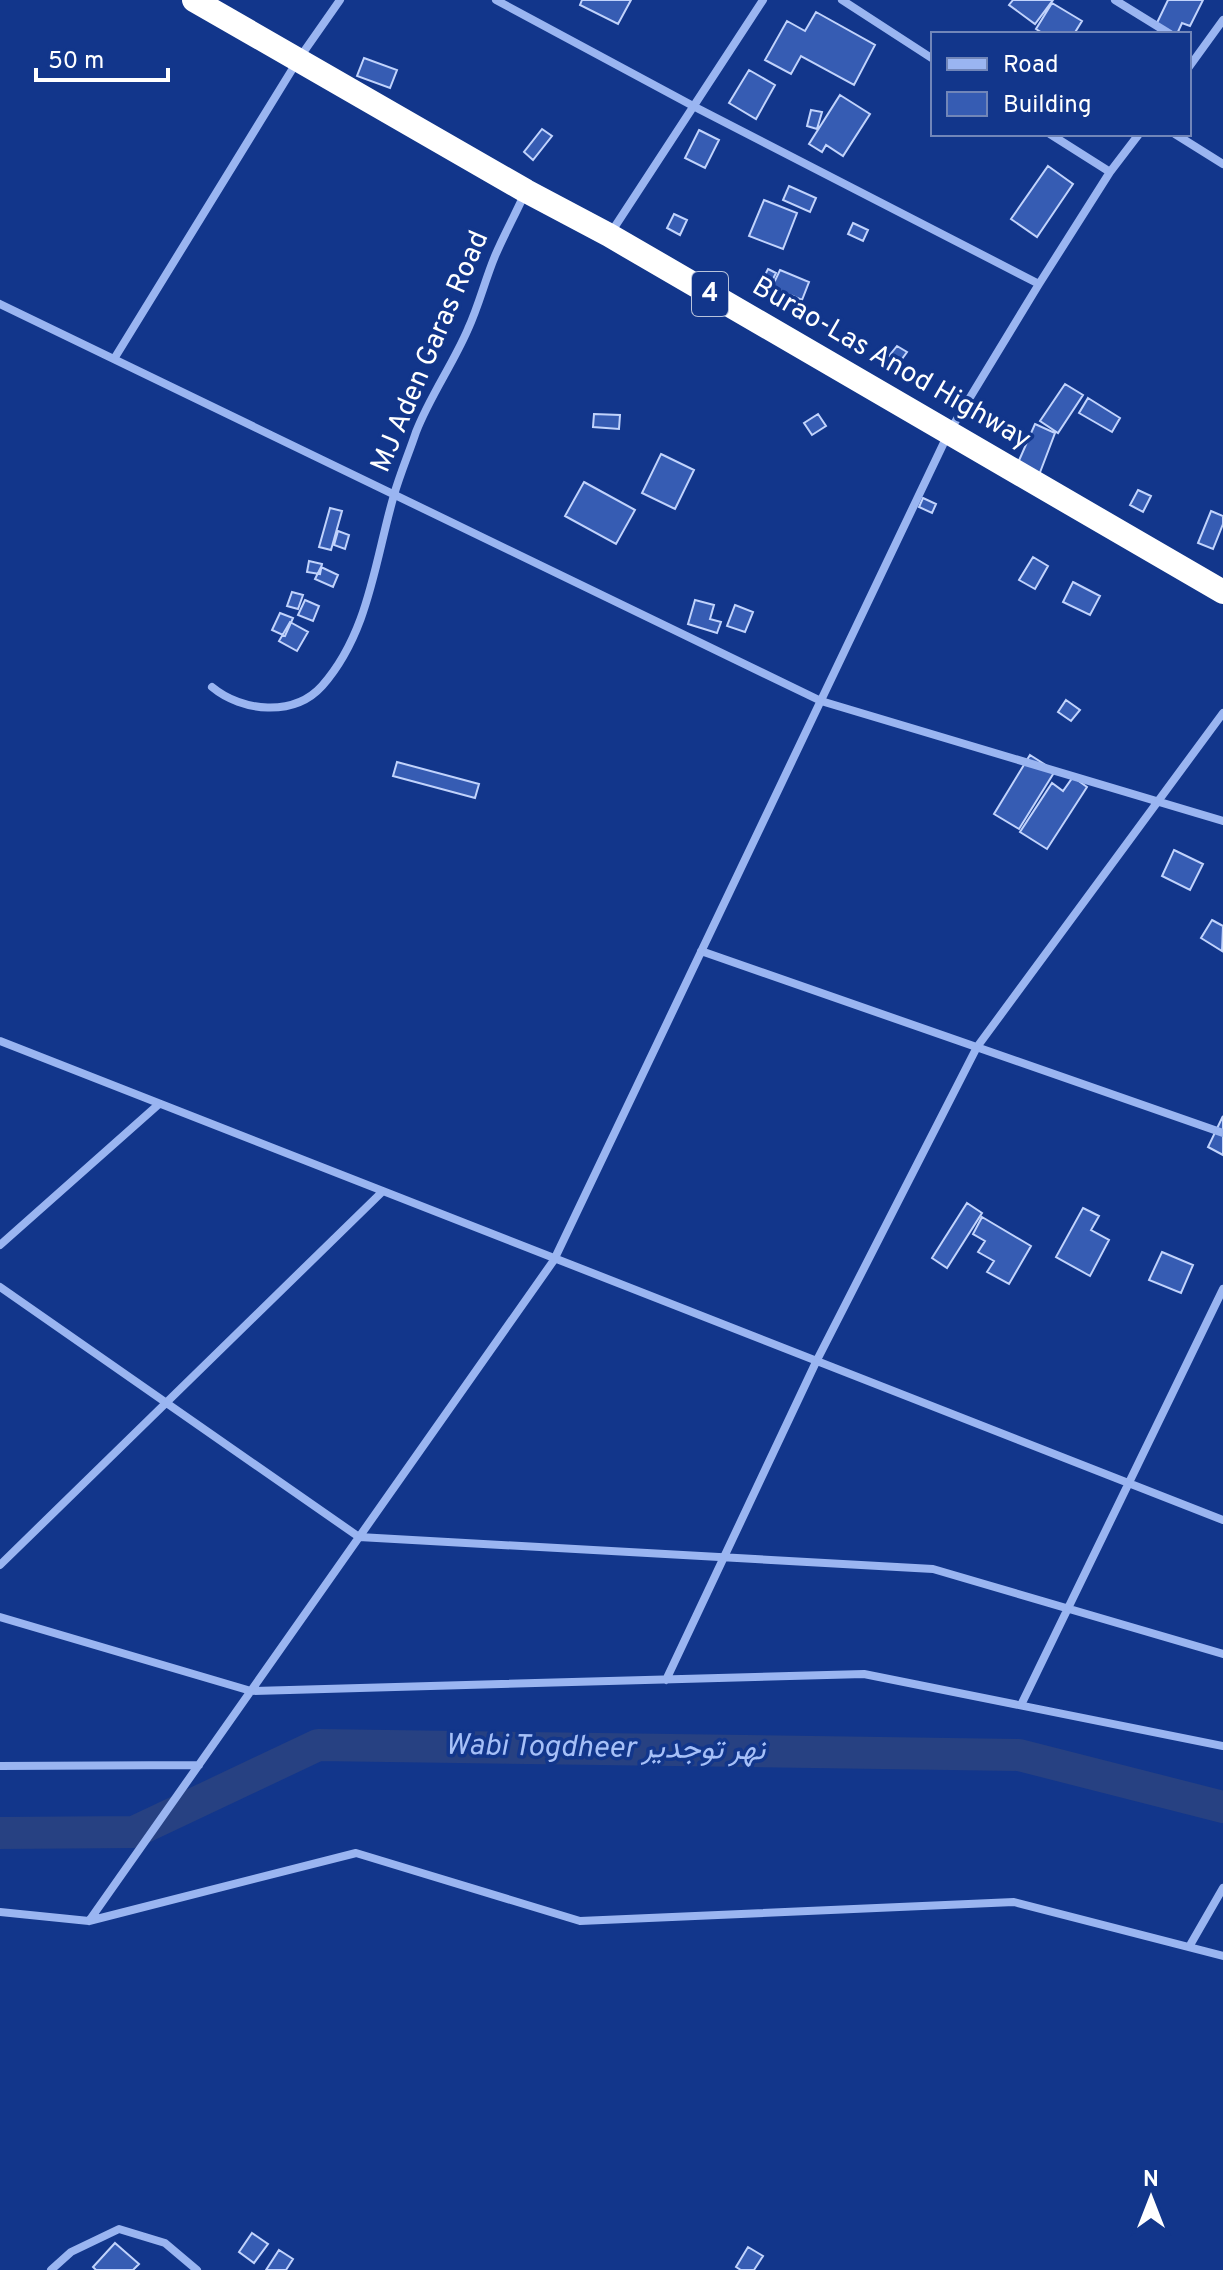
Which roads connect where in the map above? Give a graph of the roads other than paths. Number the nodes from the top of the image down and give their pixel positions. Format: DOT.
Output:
graph roads {
  1 [pos="194,0"];
  2 [pos="340,0"];
  3 [pos="496,0"];
  4 [pos="763,0"];
  5 [pos="842,0"];
  6 [pos="1115,0"];
  7 [pos="1223,20"];
  8 [pos="1167,32"];
  9 [pos="1191,47"];
  10 [pos="1200,53"];
  11 [pos="931,58"];
  12 [pos="298,60"];
  13 [pos="1191,64"];
  14 [pos="695,107"];
  15 [pos="1053,136"];
  16 [pos="1137,136"];
  17 [pos="1178,136"];
  18 [pos="1223,164"];
  19 [pos="1110,172"];
  20 [pos="526,191"];
  21 [pos="609,235"];
  22 [pos="1039,284"];
  23 [pos="0,304"];
  24 [pos="114,359"];
  25 [pos="949,432"];
  26 [pos="394,495"];
  27 [pos="1223,592"];
  28 [pos="212,687"];
  29 [pos="821,701"];
  30 [pos="1223,713"];
  31 [pos="1158,801"];
  32 [pos="1223,821"];
  33 [pos="701,951"];
  34 [pos="0,1041"];
  35 [pos="977,1047"];
  36 [pos="159,1104"];
  37 [pos="1223,1133"];
  38 [pos="382,1192"];
  39 [pos="0,1245"];
  40 [pos="554,1260"];
  41 [pos="0,1287"];
  42 [pos="1223,1289"];
  43 [pos="816,1362"];
  44 [pos="166,1403"];
  45 [pos="1130,1484"];
  46 [pos="1223,1520"];
  47 [pos="359,1537"];
  48 [pos="724,1557"];
  49 [pos="0,1565"];
  50 [pos="1068,1609"];
  51 [pos="0,1617"];
  52 [pos="1223,1654"];
  53 [pos="666,1680"];
  54 [pos="251,1691"];
  55 [pos="1021,1705"];
  56 [pos="1223,1746"];
  57 [pos="199,1765"];
  58 [pos="0,1766"];
  59 [pos="1223,1888"];
  60 [pos="0,1912"];
  61 [pos="89,1921"];
  62 [pos="1189,1947"];
  63 [pos="1223,1956"];
  64 [pos="51,2270"];
  65 [pos="197,2270"];
  1 -- 12 [label="highway, Burao-Las Anod Highway / 4"];
  2 -- 12 [label="street"];
  3 -- 14 [label="street"];
  4 -- 14 [label="street"];
  5 -- 11 [label="street"];
  6 -- 8 [label="street"];
  7 -- 10 [label="street"];
  9 -- 10 [label="street"];
  10 -- 13 [label="street"];
  12 -- 20 [label="highway, Burao-Las Anod Highway / 4"];
  12 -- 24 [label="street"];
  14 -- 21 [label="street"];
  14 -- 22 [label="street"];
  15 -- 19 [label="street"];
  16 -- 19 [label="street"];
  17 -- 18 [label="street"];
  19 -- 22 [label="street"];
  20 -- 21 [label="highway, Burao-Las Anod Highway / 4"];
  20 -- 26 [label="street, MJ Aden Garas Road"];
  21 -- 25 [label="highway, Burao-Las Anod Highway / 4"];
  22 -- 25 [label="street"];
  23 -- 24 [label="street"];
  24 -- 26 [label="street"];
  25 -- 27 [label="highway, Burao-Las Anod Highway / 4"];
  25 -- 29 [label="street"];
  26 -- 28 [label="street, MJ Aden Garas Road"];
  26 -- 29 [label="street"];
  29 -- 31 [label="street"];
  29 -- 33 [label="street"];
  30 -- 31 [label="street"];
  31 -- 32 [label="street"];
  31 -- 35 [label="street"];
  33 -- 35 [label="street"];
  33 -- 40 [label="street"];
  34 -- 36 [label="street"];
  35 -- 37 [label="street"];
  35 -- 43 [label="street"];
  36 -- 38 [label="street"];
  36 -- 39 [label="street"];
  38 -- 40 [label="street"];
  38 -- 44 [label="street"];
  40 -- 43 [label="street"];
  40 -- 47 [label="street"];
  41 -- 44 [label="street"];
  42 -- 45 [label="street"];
  43 -- 45 [label="street"];
  43 -- 48 [label="street"];
  44 -- 47 [label="street"];
  44 -- 49 [label="street"];
  45 -- 46 [label="street"];
  45 -- 50 [label="street"];
  47 -- 48 [label="street"];
  47 -- 54 [label="street"];
  48 -- 50 [label="street"];
  48 -- 53 [label="street"];
  50 -- 52 [label="street"];
  50 -- 55 [label="street"];
  51 -- 54 [label="street"];
  53 -- 54 [label="street"];
  53 -- 55 [label="street"];
  54 -- 57 [label="street"];
  55 -- 56 [label="street"];
  57 -- 58 [label="street"];
  57 -- 61 [label="street"];
  59 -- 62 [label="street"];
  60 -- 61 [label="street"];
  61 -- 62 [label="street"];
  62 -- 63 [label="street"];
  64 -- 65 [label="street"];
}
